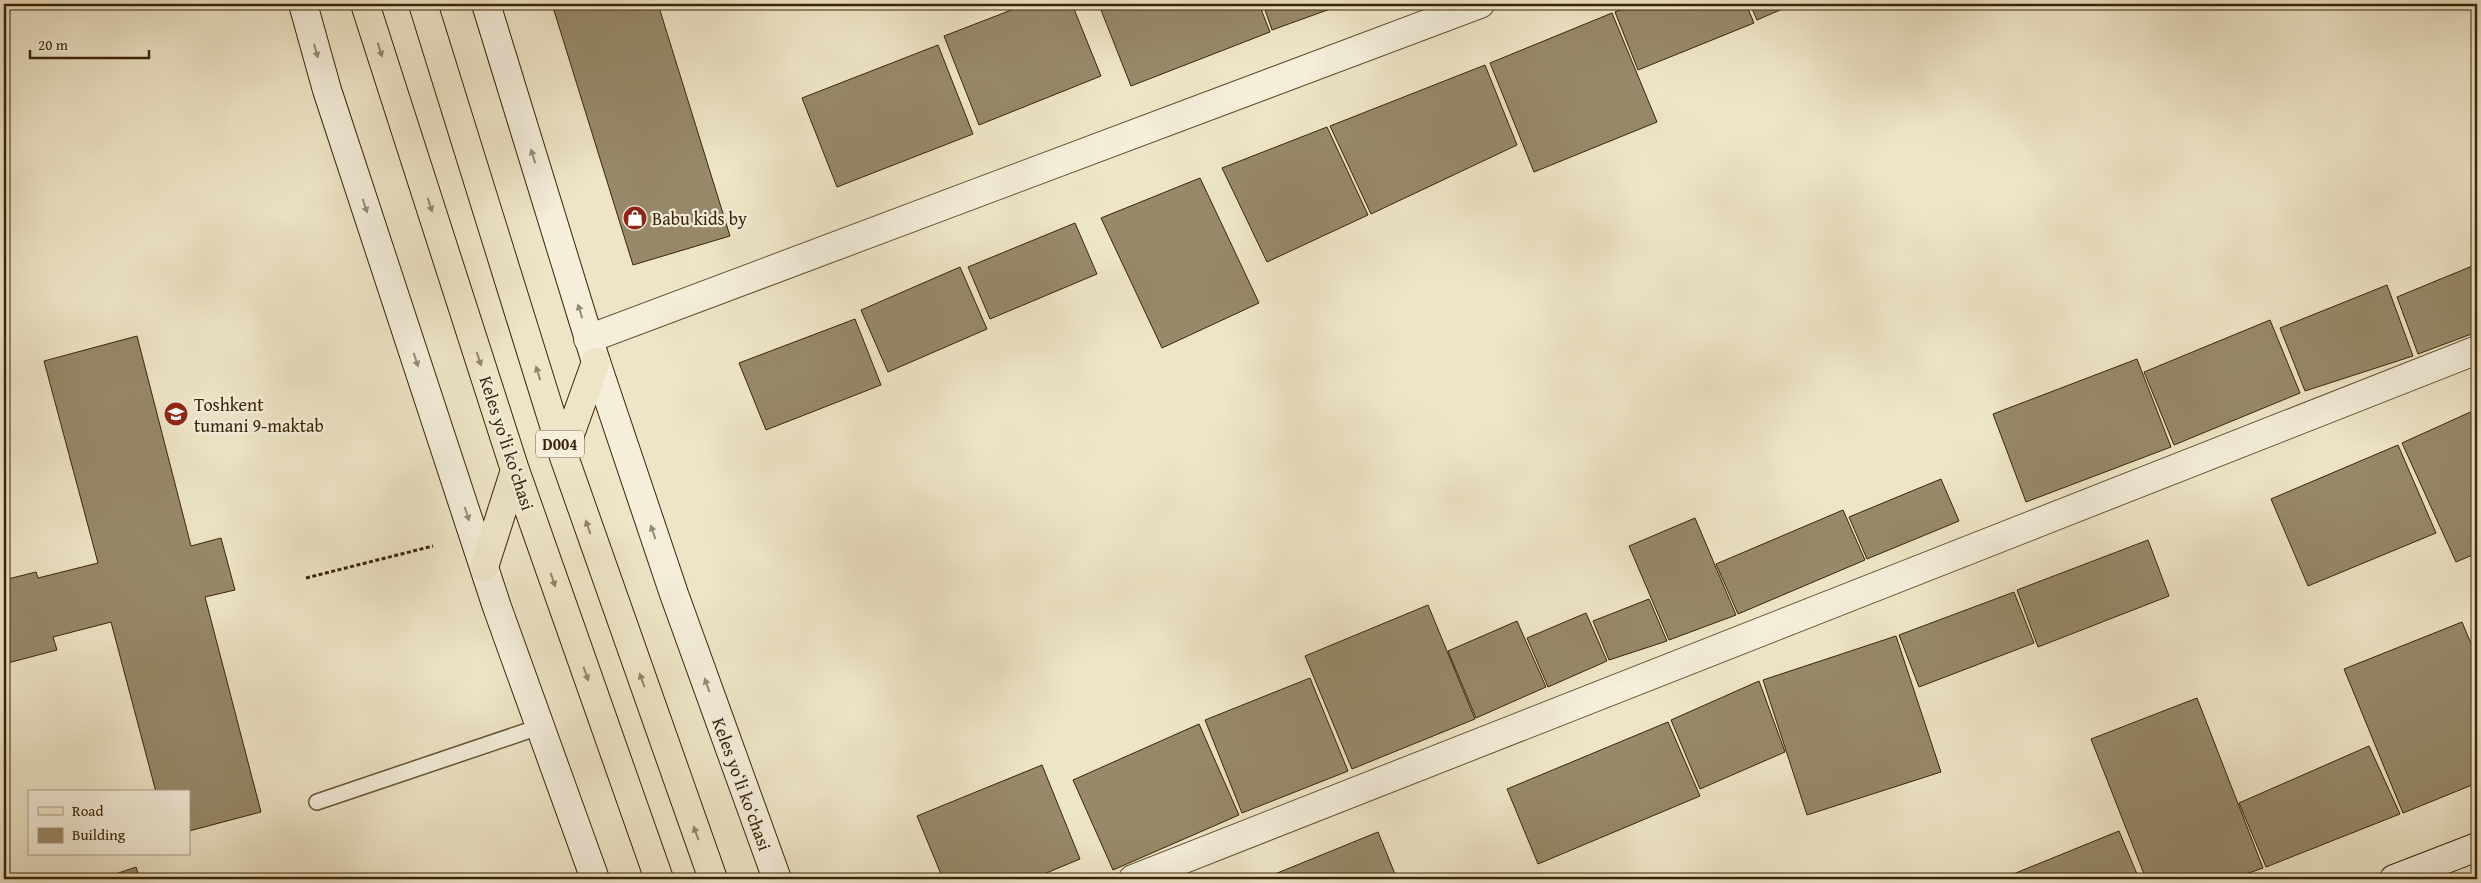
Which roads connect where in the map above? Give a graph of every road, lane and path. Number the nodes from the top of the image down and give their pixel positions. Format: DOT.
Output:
graph roads {
  1 [pos="303,4"];
  2 [pos="365,4"];
  3 [pos="423,4"];
  4 [pos="486,4"];
  5 [pos="1480,4"];
  6 [pos="592,350"];
  7 [pos="2477,350"];
  8 [pos="563,454"];
  9 [pos="515,470"];
  10 [pos="433,546"];
  11 [pos="484,567"];
  12 [pos="306,578"];
  13 [pos="539,727"];
  14 [pos="317,802"];
  15 [pos="2477,847"];
  16 [pos="595,879"];
  17 [pos="659,879"];
  18 [pos="713,879"];
  19 [pos="777,879"];
  20 [pos="1133,879"];
  21 [pos="2394,879"];
  1 -- 11 [label="street, one-way"];
  2 -- 9 [label="main road, Keles yoʻli koʻchasi / D004, one-way"];
  8 -- 3 [label="main road, D004, one-way"];
  6 -- 4 [label="street, Keles yoʻli koʻchasi, one-way"];
  5 -- 6 [label="street"];
  6 -- 8 [label="main road"];
  19 -- 6 [label="street, Keles yoʻli koʻchasi, one-way"];
  7 -- 20 [label="street"];
  18 -- 8 [label="main road, D004, one-way"];
  9 -- 11 [label="main road"];
  9 -- 17 [label="main road, Keles yoʻli koʻchasi / D004, one-way"];
  10 -- 12 [label="path"];
  11 -- 13 [label="street"];
  13 -- 14 [label="lane"];
  13 -- 16 [label="street"];
  15 -- 21 [label="street"];
}
